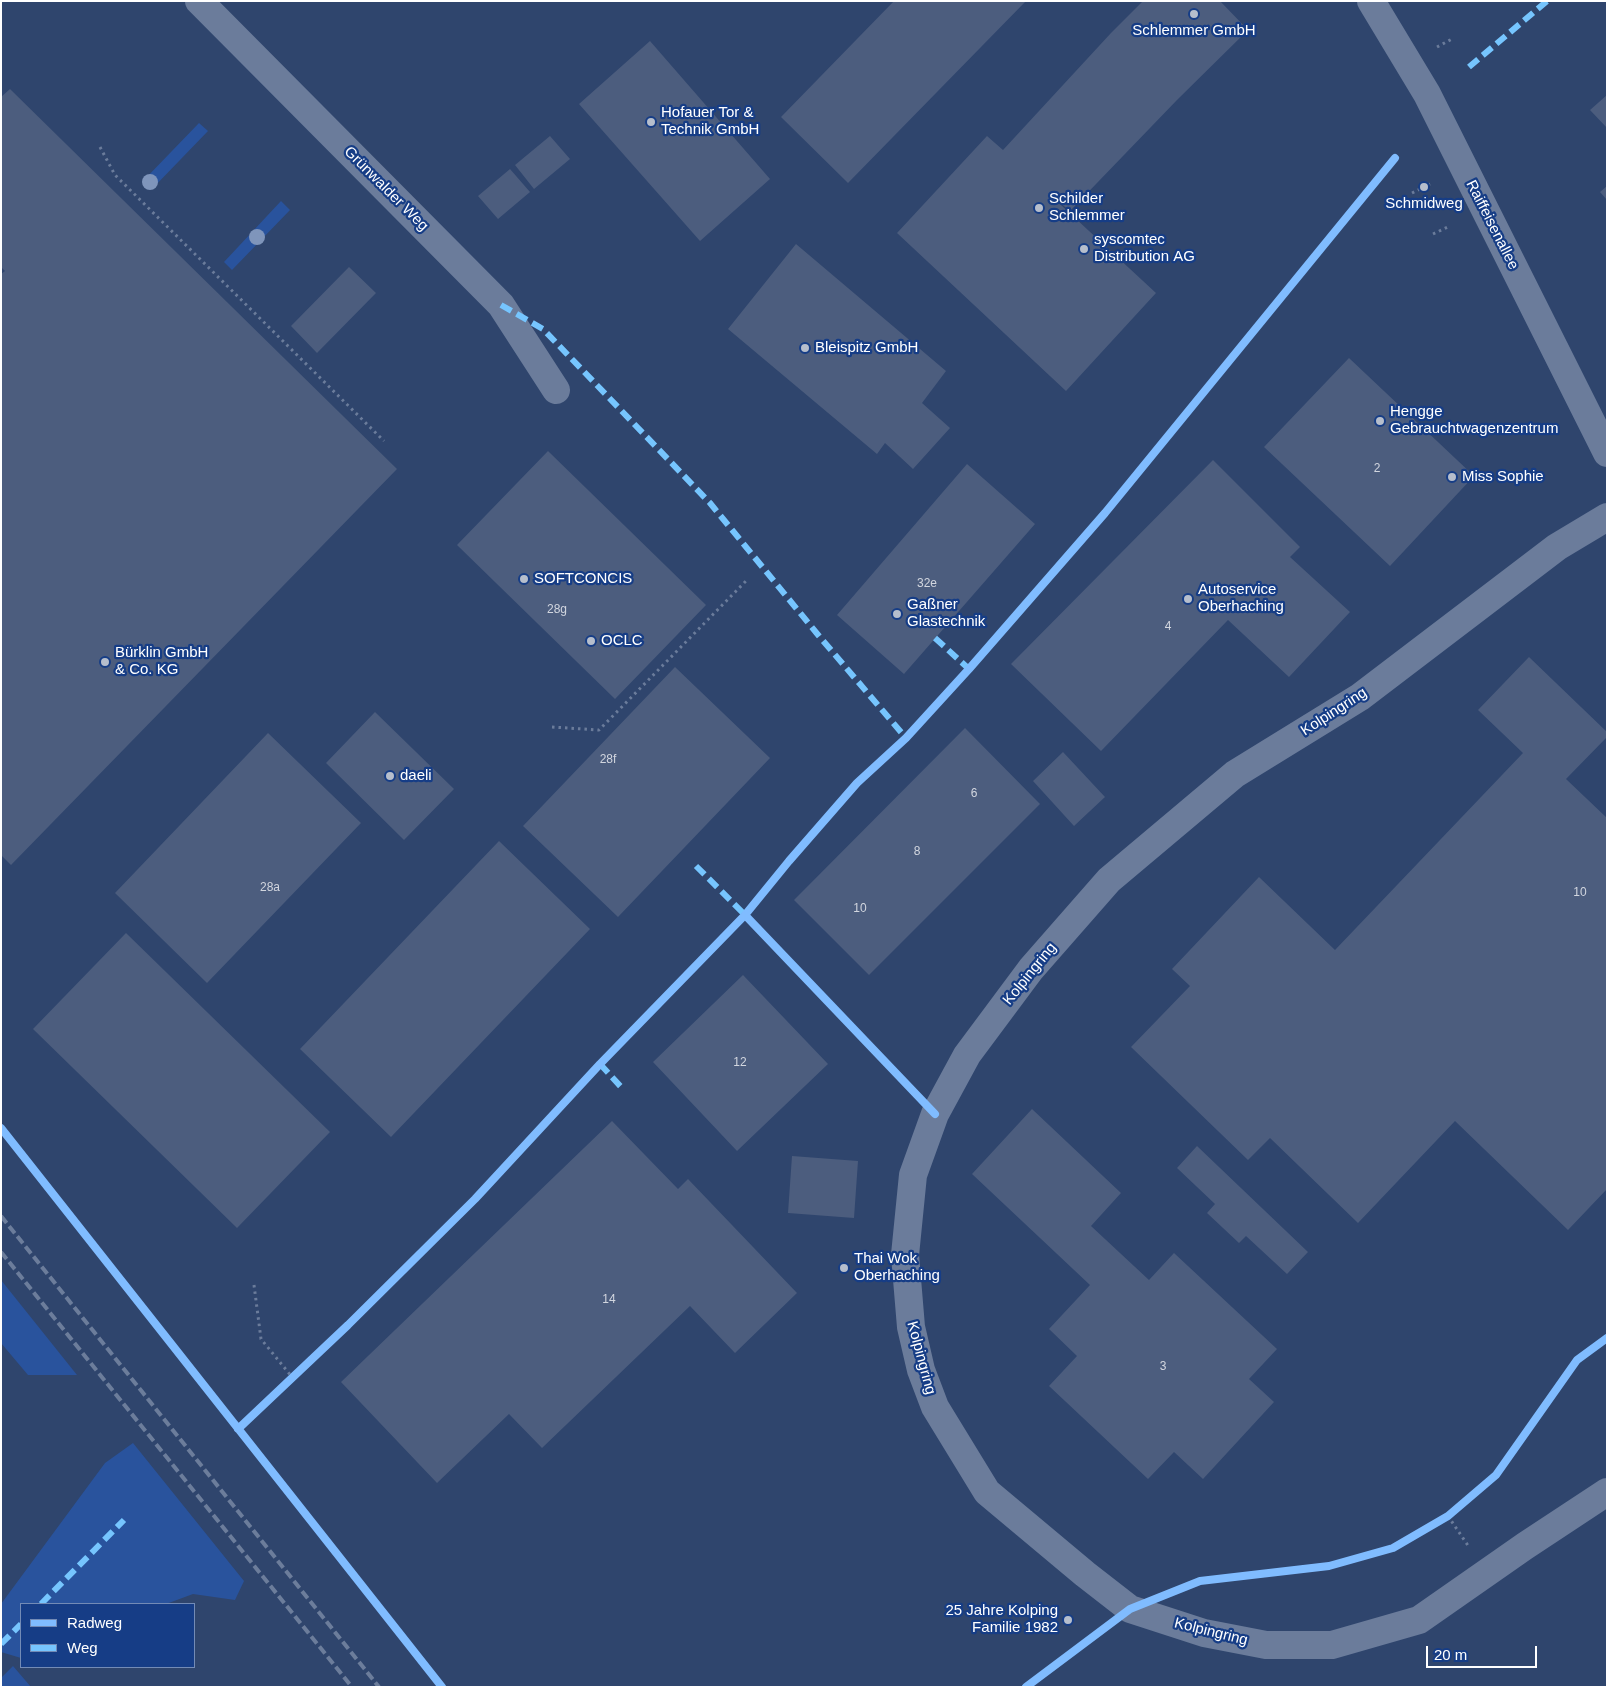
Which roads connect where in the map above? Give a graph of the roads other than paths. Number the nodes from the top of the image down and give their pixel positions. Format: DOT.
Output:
graph roads {
  1 [pos="199,1"];
  2 [pos="1371,1"];
  3 [pos="556,390"];
  4 [pos="1607,453"];
  5 [pos="1607,517"];
  6 [pos="1607,1492"];
  1 -- 3 [label="street, Grünwalder Weg"];
  2 -- 4 [label="street, Raiffeisenallee"];
  5 -- 6 [label="street, Kolpingring"];
}
